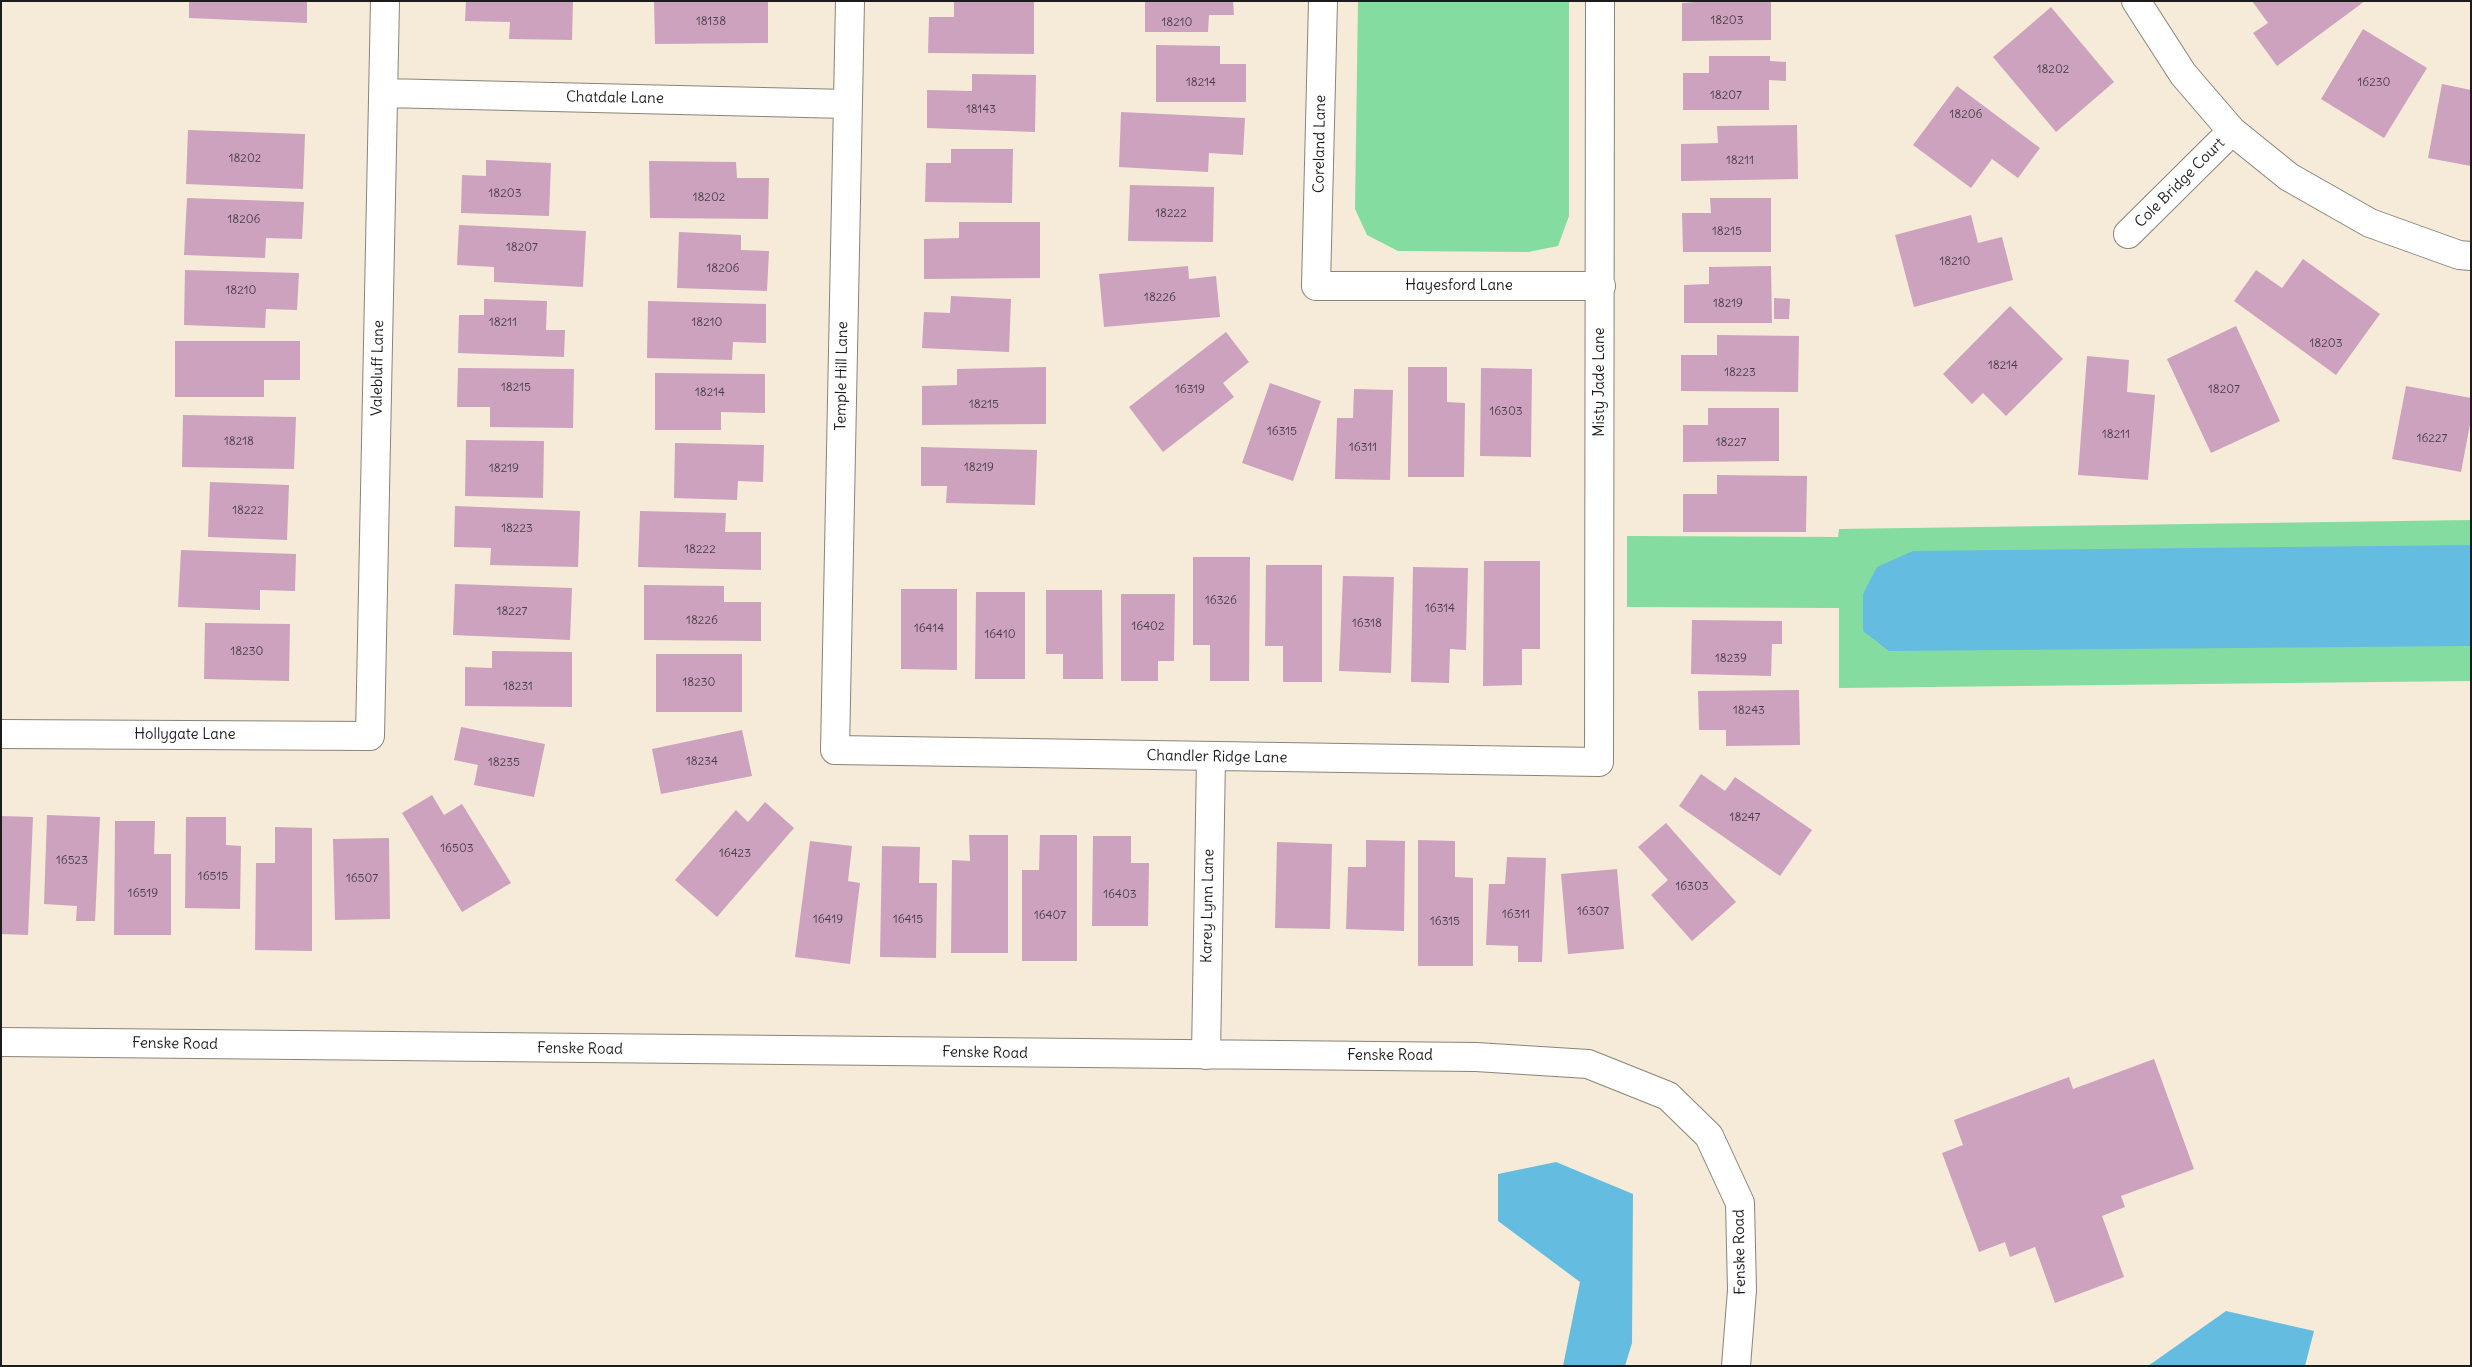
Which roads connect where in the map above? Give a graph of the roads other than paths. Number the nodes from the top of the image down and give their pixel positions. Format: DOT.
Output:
graph roads {
  1 [pos="386,1"];
  2 [pos="850,1"];
  3 [pos="1323,1"];
  4 [pos="1600,1"];
  5 [pos="2136,1"];
  6 [pos="384,93"];
  7 [pos="847,104"];
  8 [pos="2232,131"];
  9 [pos="2128,234"];
  10 [pos="2471,256"];
  11 [pos="1316,286"];
  12 [pos="1601,286"];
  13 [pos="1,734"];
  14 [pos="370,736"];
  15 [pos="835,750"];
  16 [pos="1211,757"];
  17 [pos="1599,762"];
  18 [pos="1,1042"];
  19 [pos="1206,1055"];
  20 [pos="1736,1366"];
  1 -- 6 [label="street, Valebluff Lane"];
  2 -- 7 [label="street, Temple Hill Lane"];
  3 -- 11 [label="street, Coreland Lane"];
  4 -- 12 [label="street, Misty Jade Lane"];
  5 -- 8 [label="street"];
  6 -- 7 [label="street, Chatdale Lane"];
  6 -- 14 [label="street, Valebluff Lane"];
  7 -- 15 [label="street, Temple Hill Lane"];
  8 -- 9 [label="street, Cole Bridge Court"];
  8 -- 10 [label="street"];
  11 -- 12 [label="street, Hayesford Lane"];
  12 -- 17 [label="street, Misty Jade Lane"];
  13 -- 14 [label="street, Hollygate Lane"];
  15 -- 16 [label="street, Chandler Ridge Lane"];
  16 -- 17 [label="street, Chandler Ridge Lane"];
  16 -- 19 [label="street, Karey Lynn Lane"];
  18 -- 19 [label="street, Fenske Road"];
  19 -- 20 [label="street, Fenske Road"];
}
